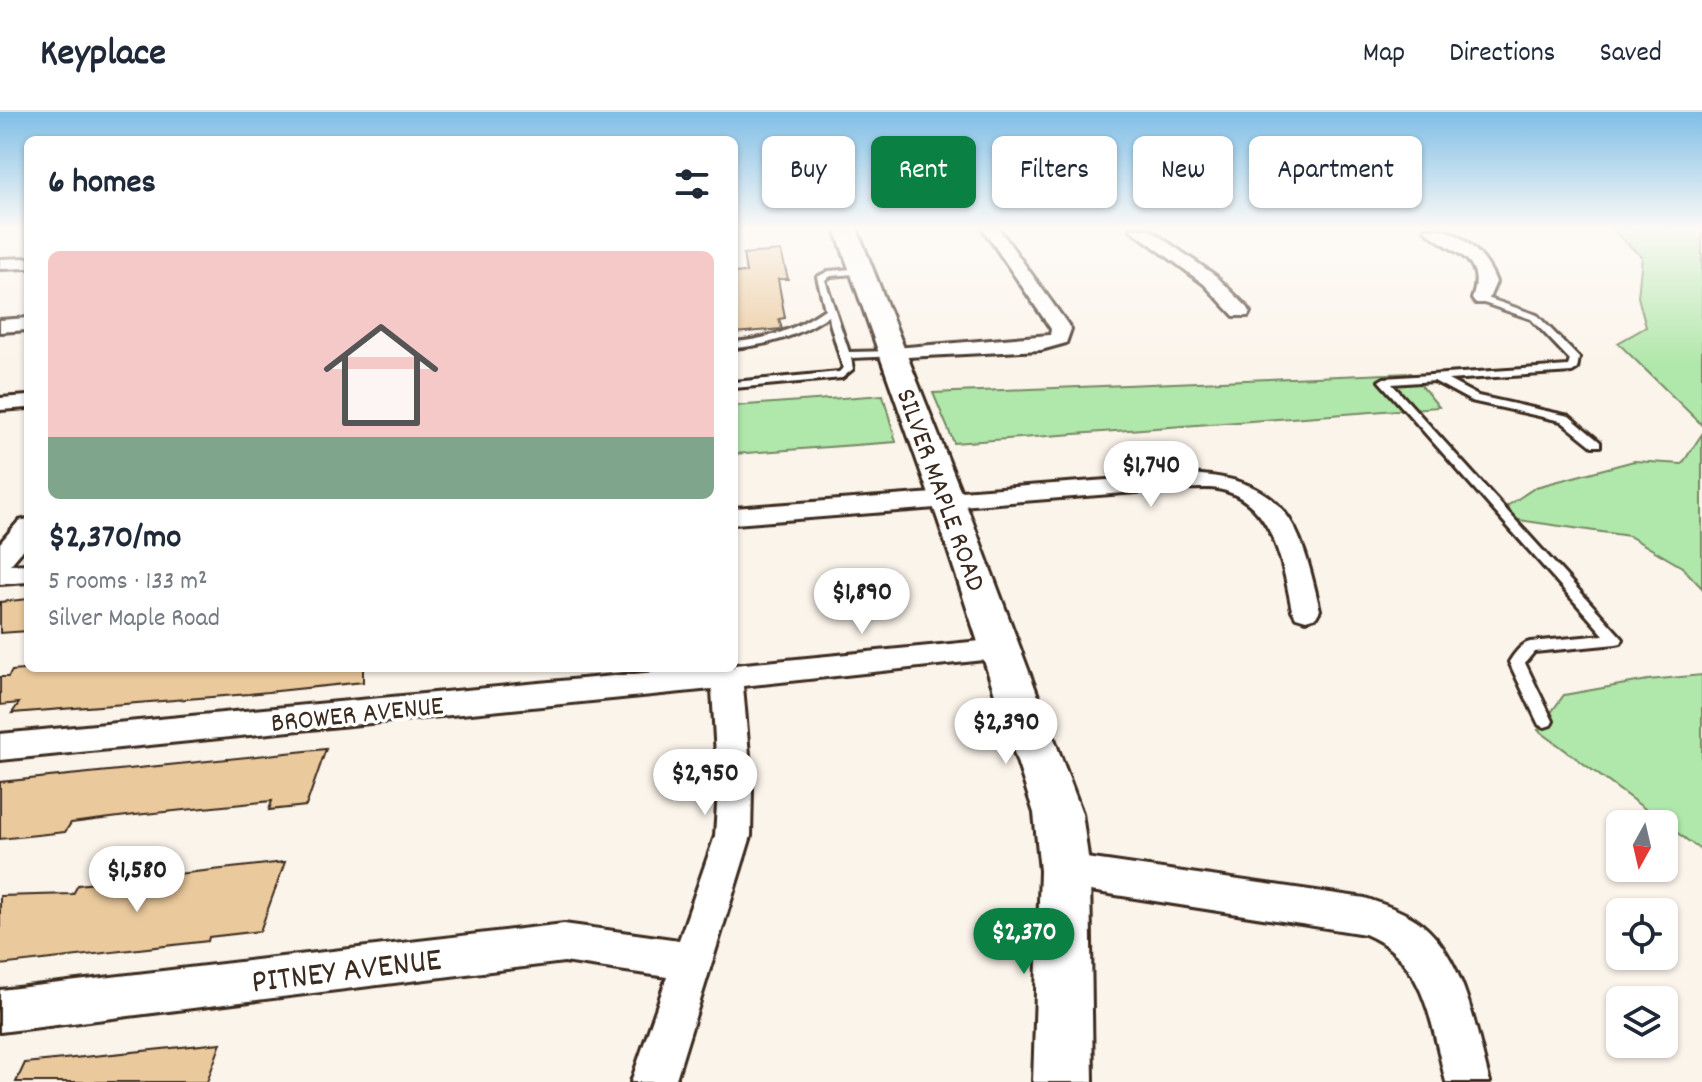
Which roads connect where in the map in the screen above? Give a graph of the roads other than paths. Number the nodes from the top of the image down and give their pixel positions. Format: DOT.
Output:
graph roads {
  1 [pos="829,274"];
  2 [pos="863,274"];
  3 [pos="1023,274"];
  4 [pos="1202,274"];
  5 [pos="1486,274"];
  6 [pos="1481,299"];
  7 [pos="829,311"];
  8 [pos="1241,312"];
  9 [pos="24,324"];
  10 [pos="0,326"];
  11 [pos="738,345"];
  12 [pos="895,354"];
  13 [pos="845,355"];
  14 [pos="1435,377"];
  15 [pos="738,385"];
  16 [pos="24,402"];
  17 [pos="0,404"];
  18 [pos="1596,444"];
  19 [pos="947,499"];
  20 [pos="738,516"];
  21 [pos="24,532"];
  22 [pos="0,560"];
  23 [pos="24,573"];
  24 [pos="0,575"];
  25 [pos="1306,610"];
  26 [pos="1001,650"];
  27 [pos="727,675"];
  28 [pos="1545,721"];
  29 [pos="0,747"];
  30 [pos="1065,871"];
  31 [pos="692,961"];
  32 [pos="0,1011"];
  33 [pos="653,1082"];
  34 [pos="1063,1082"];
  35 [pos="1468,1082"];
  1 -- 7 [label="lane"];
  2 -- 12 [label="street, SILVER MAPLE ROAD"];
  3 -- 12 [label="street"];
  4 -- 8 [label="street"];
  5 -- 6 [label="street"];
  6 -- 14 [label="lane"];
  7 -- 11 [label="lane"];
  7 -- 13 [label="lane"];
  9 -- 10 [label="street"];
  12 -- 13 [label="lane"];
  12 -- 19 [label="street, SILVER MAPLE ROAD"];
  13 -- 15 [label="lane"];
  14 -- 18 [label="lane"];
  14 -- 28 [label="lane"];
  16 -- 17 [label="street"];
  19 -- 20 [label="street"];
  19 -- 25 [label="street"];
  19 -- 26 [label="street, SILVER MAPLE ROAD"];
  21 -- 22 [label="street"];
  23 -- 24 [label="street"];
  26 -- 27 [label="street, BROWER AVENUE"];
  26 -- 30 [label="street, SILVER MAPLE ROAD"];
  27 -- 29 [label="street, BROWER AVENUE"];
  27 -- 31 [label="street"];
  30 -- 34 [label="street, SILVER MAPLE ROAD"];
  30 -- 35 [label="street"];
  31 -- 32 [label="street, PITNEY AVENUE"];
  31 -- 33 [label="street"];
}
